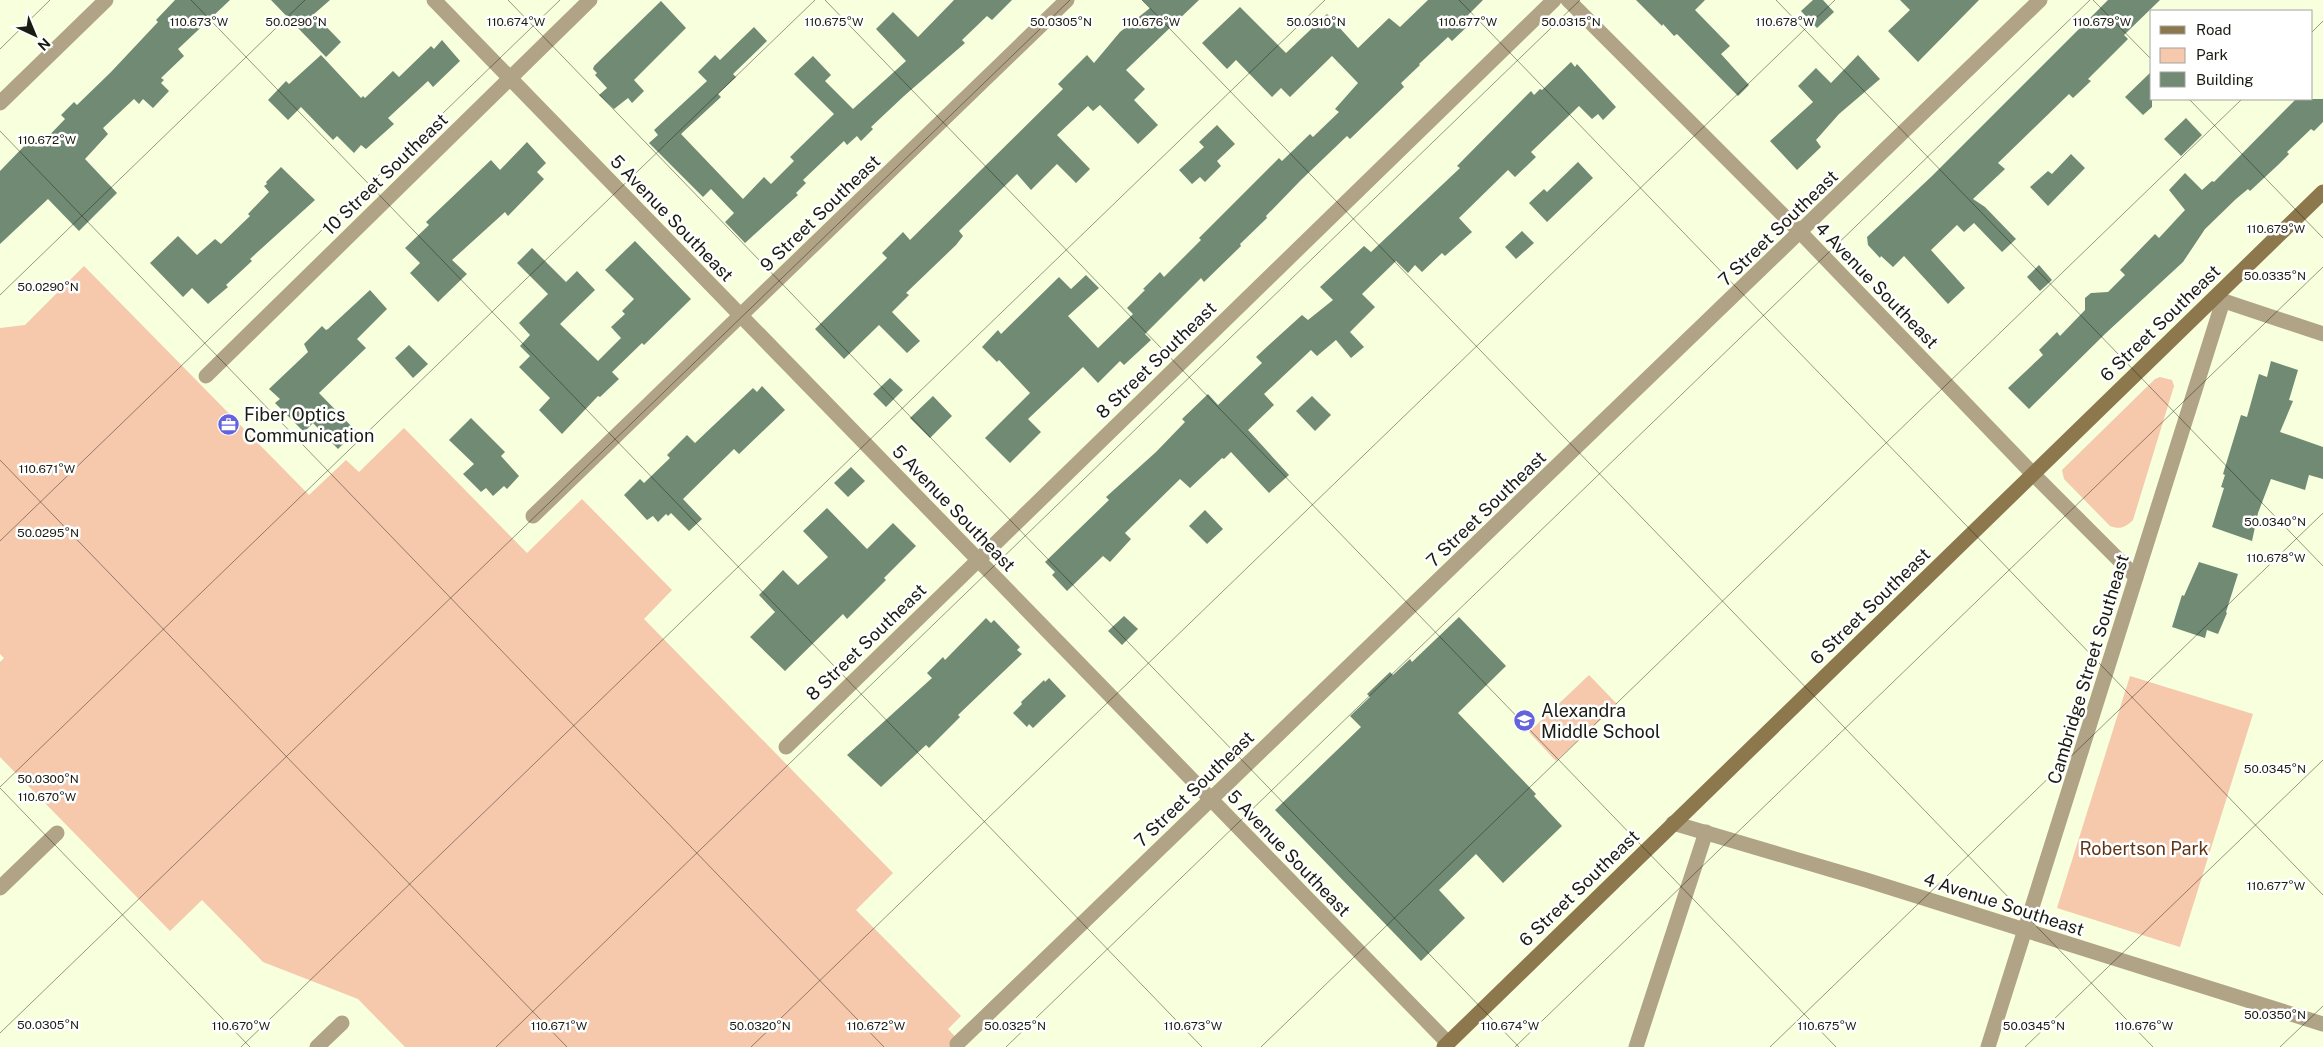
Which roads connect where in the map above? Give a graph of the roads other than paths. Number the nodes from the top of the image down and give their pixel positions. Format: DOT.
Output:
graph roads {
  1 [pos="106,0"];
  2 [pos="434,0"];
  3 [pos="590,0"];
  4 [pos="1067,0"];
  5 [pos="1554,0"];
  6 [pos="1568,0"];
  7 [pos="2040,0"];
  8 [pos="510,78"];
  9 [pos="0,103"];
  10 [pos="2323,192"];
  11 [pos="1800,232"];
  12 [pos="2218,299"];
  13 [pos="741,316"];
  14 [pos="2323,334"];
  15 [pos="206,376"];
  16 [pos="2033,474"];
  17 [pos="533,516"];
  18 [pos="977,559"];
  19 [pos="2136,578"];
  20 [pos="786,747"];
  21 [pos="1211,799"];
  22 [pos="1673,823"];
  23 [pos="1706,832"];
  24 [pos="57,833"];
  25 [pos="0,888"];
  26 [pos="2026,931"];
  27 [pos="342,1023"];
  28 [pos="2323,1024"];
  29 [pos="958,1044"];
  30 [pos="1446,1045"];
  31 [pos="317,1047"];
  32 [pos="1636,1047"];
  33 [pos="1988,1047"];
  1 -- 9 [label="street"];
  2 -- 8 [label="street, 5 Avenue Southeast"];
  3 -- 8 [label="street, 10 Street Southeast"];
  4 -- 13 [label="street, 9 Street Southeast"];
  5 -- 18 [label="street, 8 Street Southeast"];
  6 -- 11 [label="street, 4 Avenue Southeast"];
  7 -- 11 [label="street, 7 Street Southeast"];
  8 -- 13 [label="street, 5 Avenue Southeast"];
  8 -- 15 [label="street, 10 Street Southeast"];
  10 -- 12 [label="street, 6 Street Southeast"];
  11 -- 16 [label="street, 4 Avenue Southeast"];
  11 -- 21 [label="street, 7 Street Southeast"];
  12 -- 14 [label="street"];
  12 -- 16 [label="street, 6 Street Southeast"];
  12 -- 19 [label="street, Cambridge Street Southeast"];
  13 -- 17 [label="street, 9 Street Southeast"];
  13 -- 18 [label="street, 5 Avenue Southeast"];
  16 -- 19 [label="street, 4 Avenue Southeast"];
  16 -- 22 [label="street, 6 Street Southeast"];
  18 -- 20 [label="street, 8 Street Southeast"];
  18 -- 21 [label="street, 5 Avenue Southeast"];
  19 -- 26 [label="street, Cambridge Street Southeast"];
  21 -- 29 [label="street, 7 Street Southeast"];
  21 -- 30 [label="street, 5 Avenue Southeast"];
  22 -- 23 [label="street, 4 Avenue Southeast"];
  22 -- 30 [label="street, 6 Street Southeast"];
  23 -- 26 [label="street, 4 Avenue Southeast"];
  23 -- 32 [label="street"];
  24 -- 25 [label="street"];
  26 -- 28 [label="street, 4 Avenue Southeast"];
  26 -- 33 [label="street, Cambridge Street Southeast"];
  27 -- 31 [label="street"];
}
